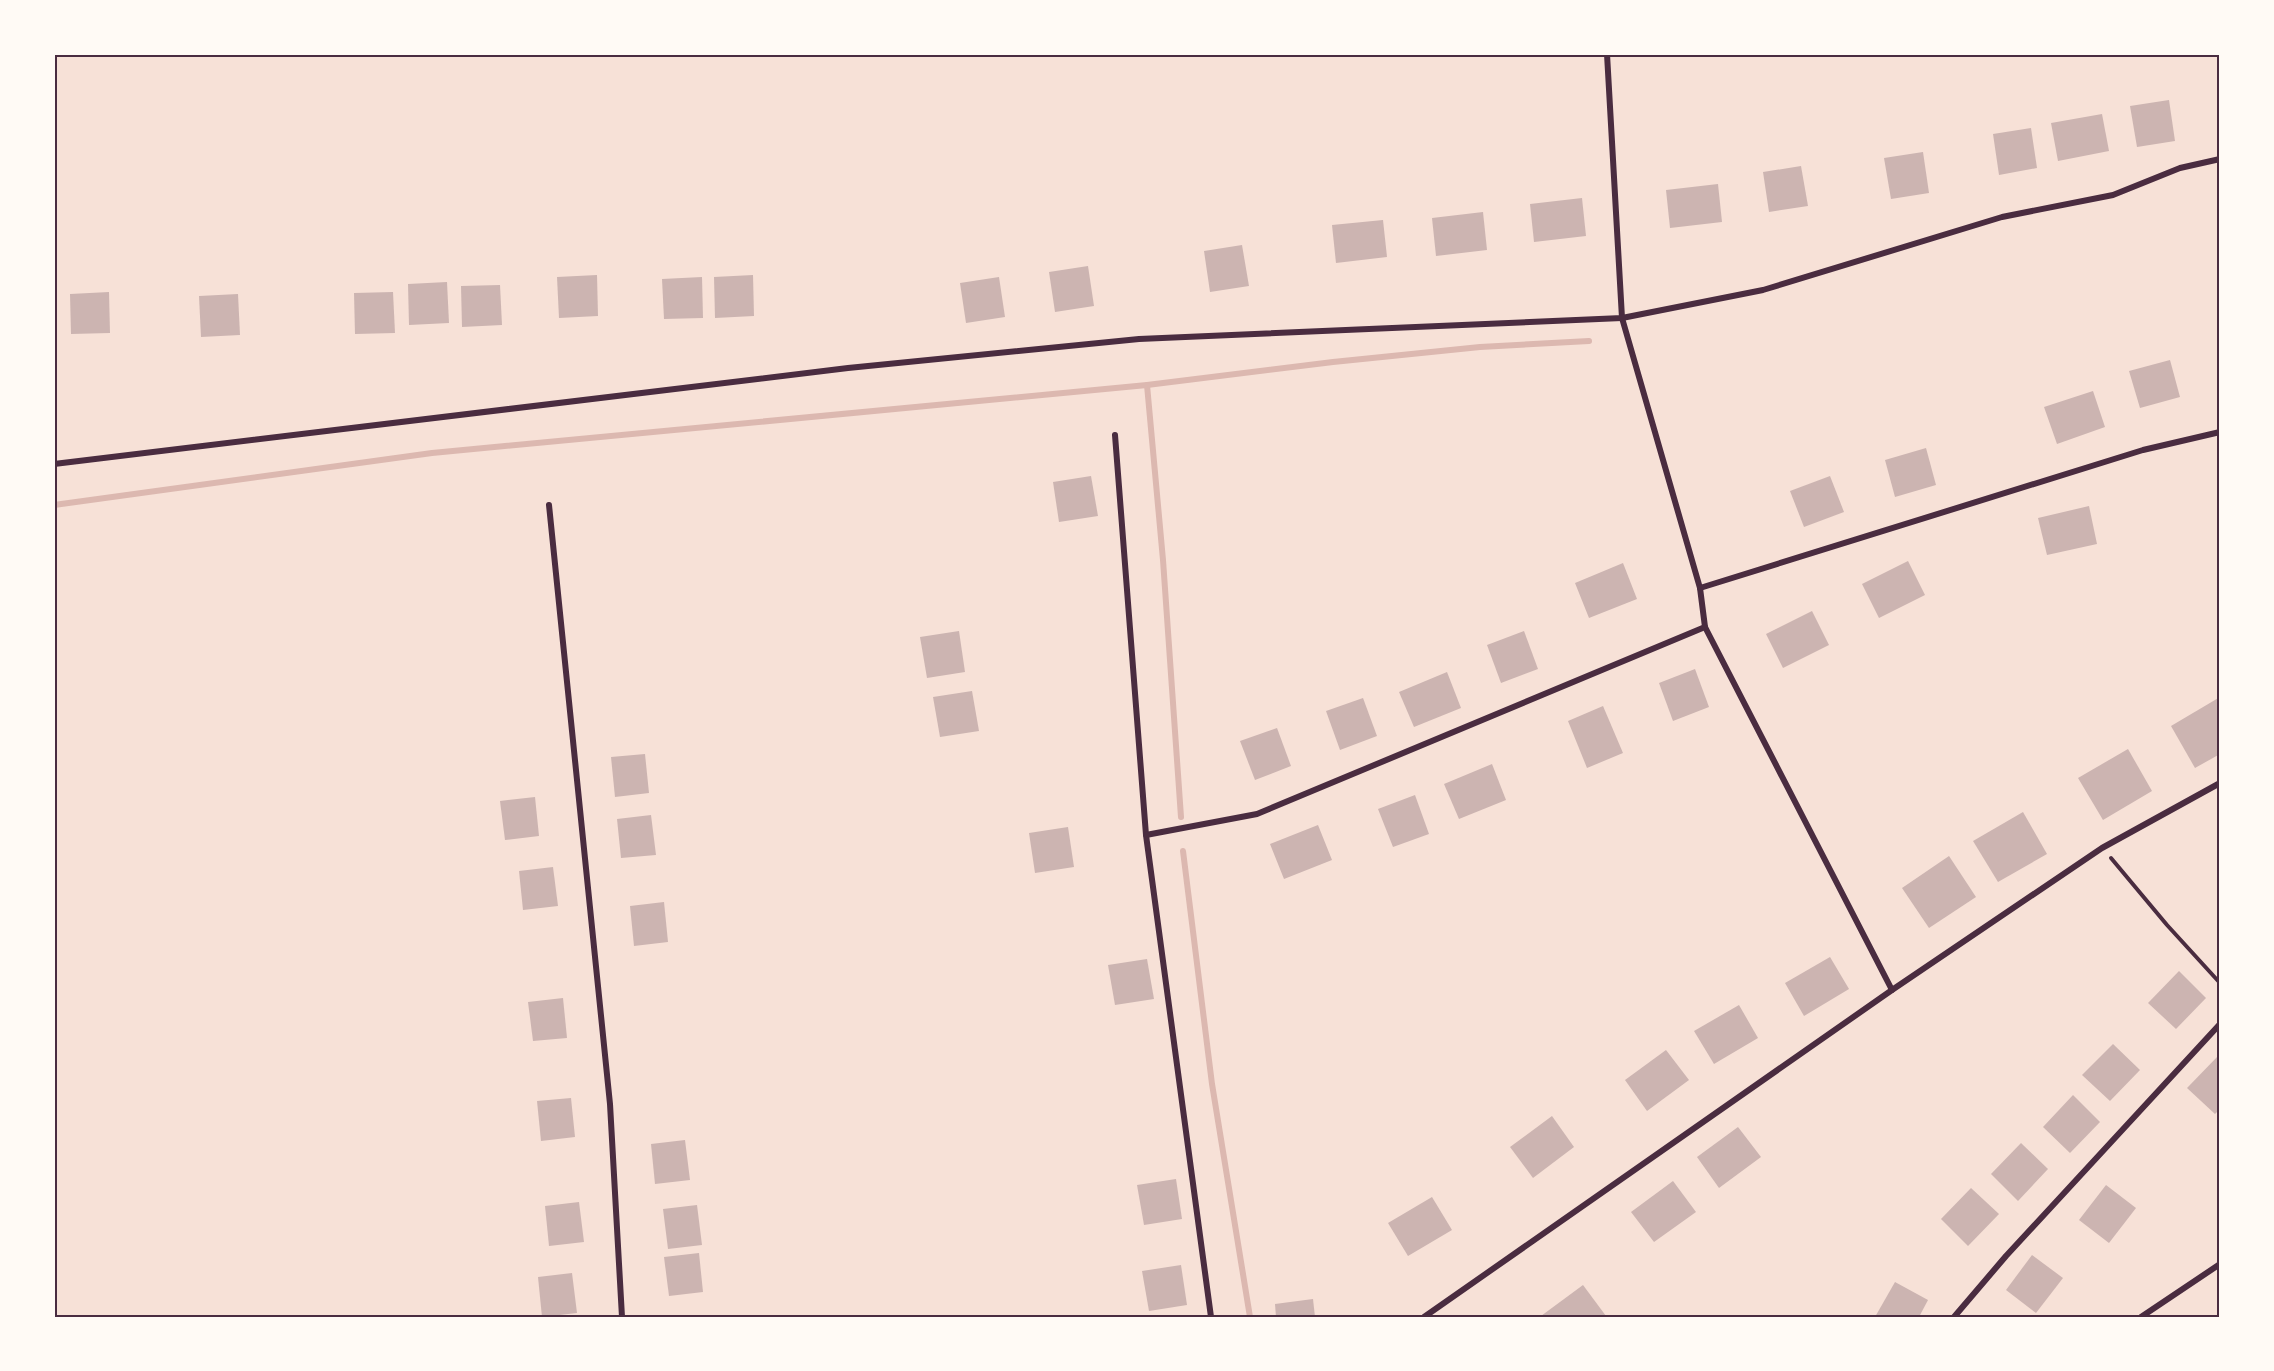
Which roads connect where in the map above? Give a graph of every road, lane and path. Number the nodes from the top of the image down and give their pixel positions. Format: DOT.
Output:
graph roads {
  1 [pos="1607,54"];
  2 [pos="2220,159"];
  3 [pos="1622,318"];
  4 [pos="2220,432"];
  5 [pos="1116,435"];
  6 [pos="54,464"];
  7 [pos="549,505"];
  8 [pos="1700,588"];
  9 [pos="1705,627"];
  10 [pos="2220,783"];
  11 [pos="1146,835"];
  12 [pos="2102,848"];
  13 [pos="2220,983"];
  14 [pos="1892,990"];
  15 [pos="2220,1024"];
  16 [pos="2220,1264"];
  17 [pos="622,1317"];
  18 [pos="1210,1317"];
  19 [pos="1424,1317"];
  20 [pos="1954,1317"];
  21 [pos="2141,1317"];
  1 -- 3 [label="street"];
  2 -- 3 [label="street"];
  3 -- 6 [label="street"];
  3 -- 8 [label="street"];
  4 -- 8 [label="street"];
  5 -- 11 [label="street"];
  7 -- 17 [label="street"];
  8 -- 9 [label="street"];
  9 -- 11 [label="street"];
  9 -- 14 [label="street"];
  10 -- 12 [label="street"];
  11 -- 18 [label="street"];
  12 -- 13 [label="path"];
  12 -- 14 [label="street"];
  14 -- 19 [label="street"];
  15 -- 20 [label="street"];
  16 -- 21 [label="street"];
}
